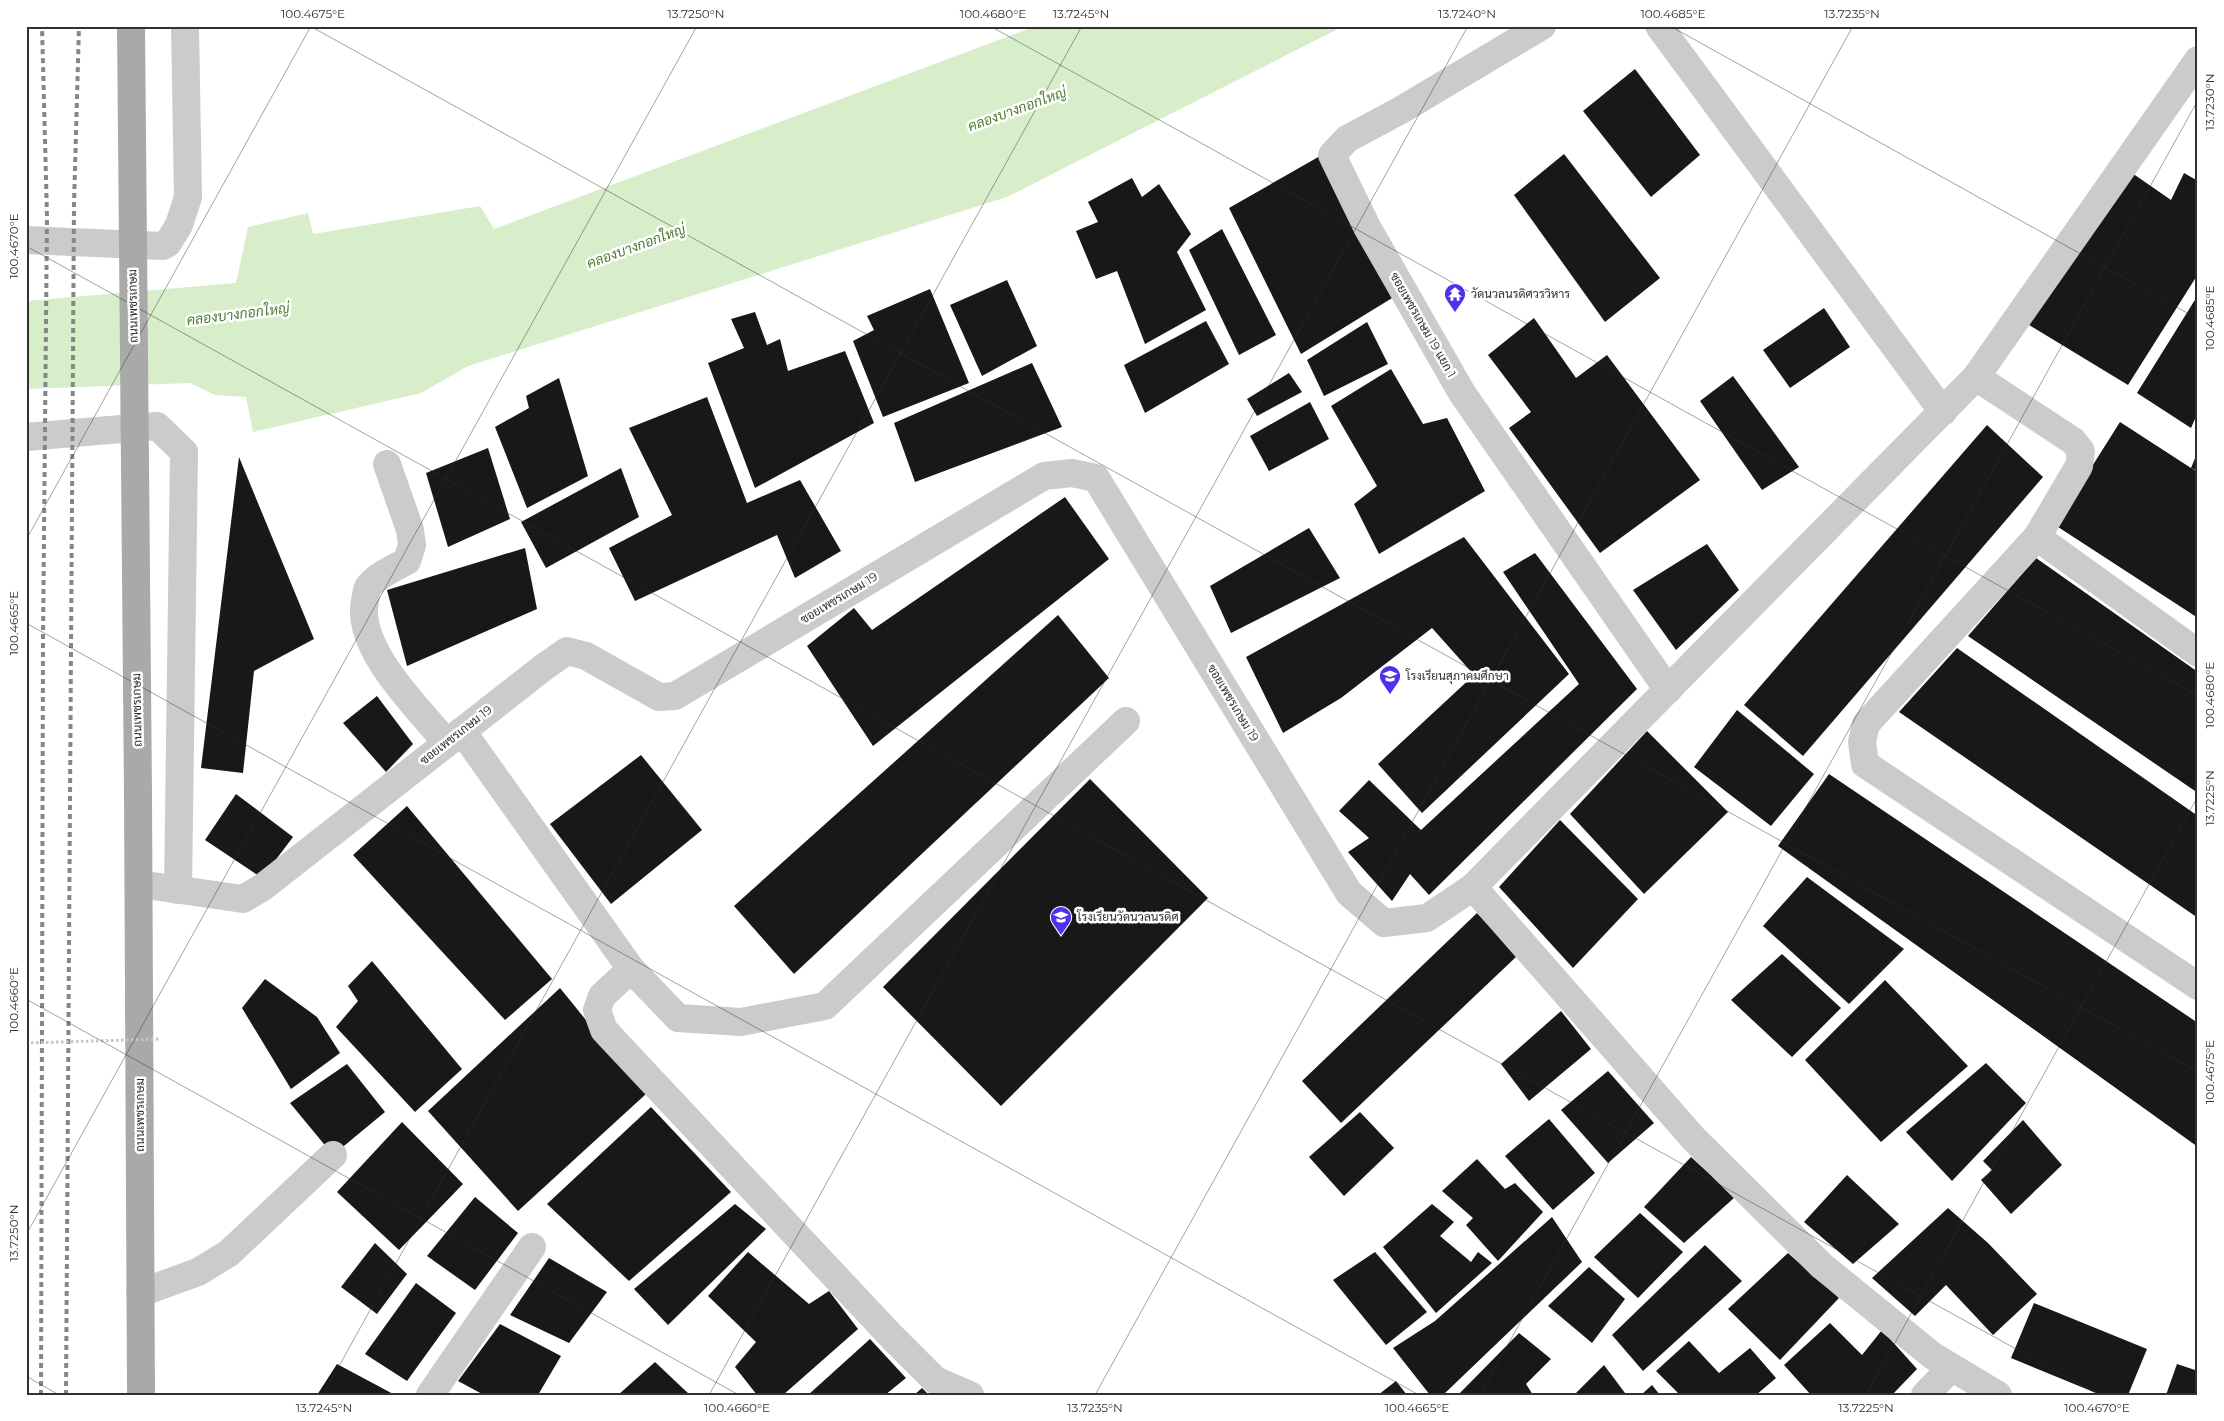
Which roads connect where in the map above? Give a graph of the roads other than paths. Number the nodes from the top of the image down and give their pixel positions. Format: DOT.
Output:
graph roads {
  1 [pos="131,26"];
  2 [pos="184,26"];
  3 [pos="1542,26"];
  4 [pos="1659,26"];
  5 [pos="2193,75"];
  6 [pos="26,240"];
  7 [pos="1976,378"];
  8 [pos="1942,412"];
  9 [pos="26,438"];
  10 [pos="387,464"];
  11 [pos="2037,537"];
  12 [pos="2198,653"];
  13 [pos="1668,690"];
  14 [pos="1126,721"];
  15 [pos="454,737"];
  16 [pos="139,884"];
  17 [pos="1472,887"];
  18 [pos="178,890"];
  19 [pos="631,969"];
  20 [pos="2198,986"];
  21 [pos="333,1155"];
  22 [pos="532,1247"];
  23 [pos="140,1293"];
  24 [pos="1952,1368"];
  25 [pos="141,1395"];
  26 [pos="430,1395"];
  27 [pos="970,1395"];
  28 [pos="1925,1395"];
  29 [pos="1998,1395"];
  1 -- 16 [label="main road, ถนนเพชรเกษม, bridge"];
  2 -- 6 [label="street"];
  3 -- 13 [label="street, ซอยเพชรเกษม 19 แยก 1"];
  4 -- 8 [label="street"];
  5 -- 7 [label="street"];
  7 -- 8 [label="street"];
  7 -- 11 [label="street"];
  8 -- 13 [label="street"];
  9 -- 18 [label="street"];
  10 -- 15 [label="street"];
  11 -- 12 [label="street"];
  11 -- 20 [label="street"];
  13 -- 17 [label="street"];
  14 -- 19 [label="street"];
  15 -- 17 [label="street, ซอยเพชรเกษม 19"];
  15 -- 18 [label="street, ซอยเพชรเกษม 19"];
  15 -- 19 [label="street"];
  16 -- 18 [label="street, ซอยเพชรเกษม 19"];
  16 -- 23 [label="main road, ถนนเพชรเกษม"];
  17 -- 24 [label="street"];
  19 -- 27 [label="street"];
  21 -- 23 [label="street"];
  22 -- 26 [label="street"];
  23 -- 25 [label="main road, ถนนเพชรเกษม"];
  24 -- 28 [label="street"];
  24 -- 29 [label="street"];
}
